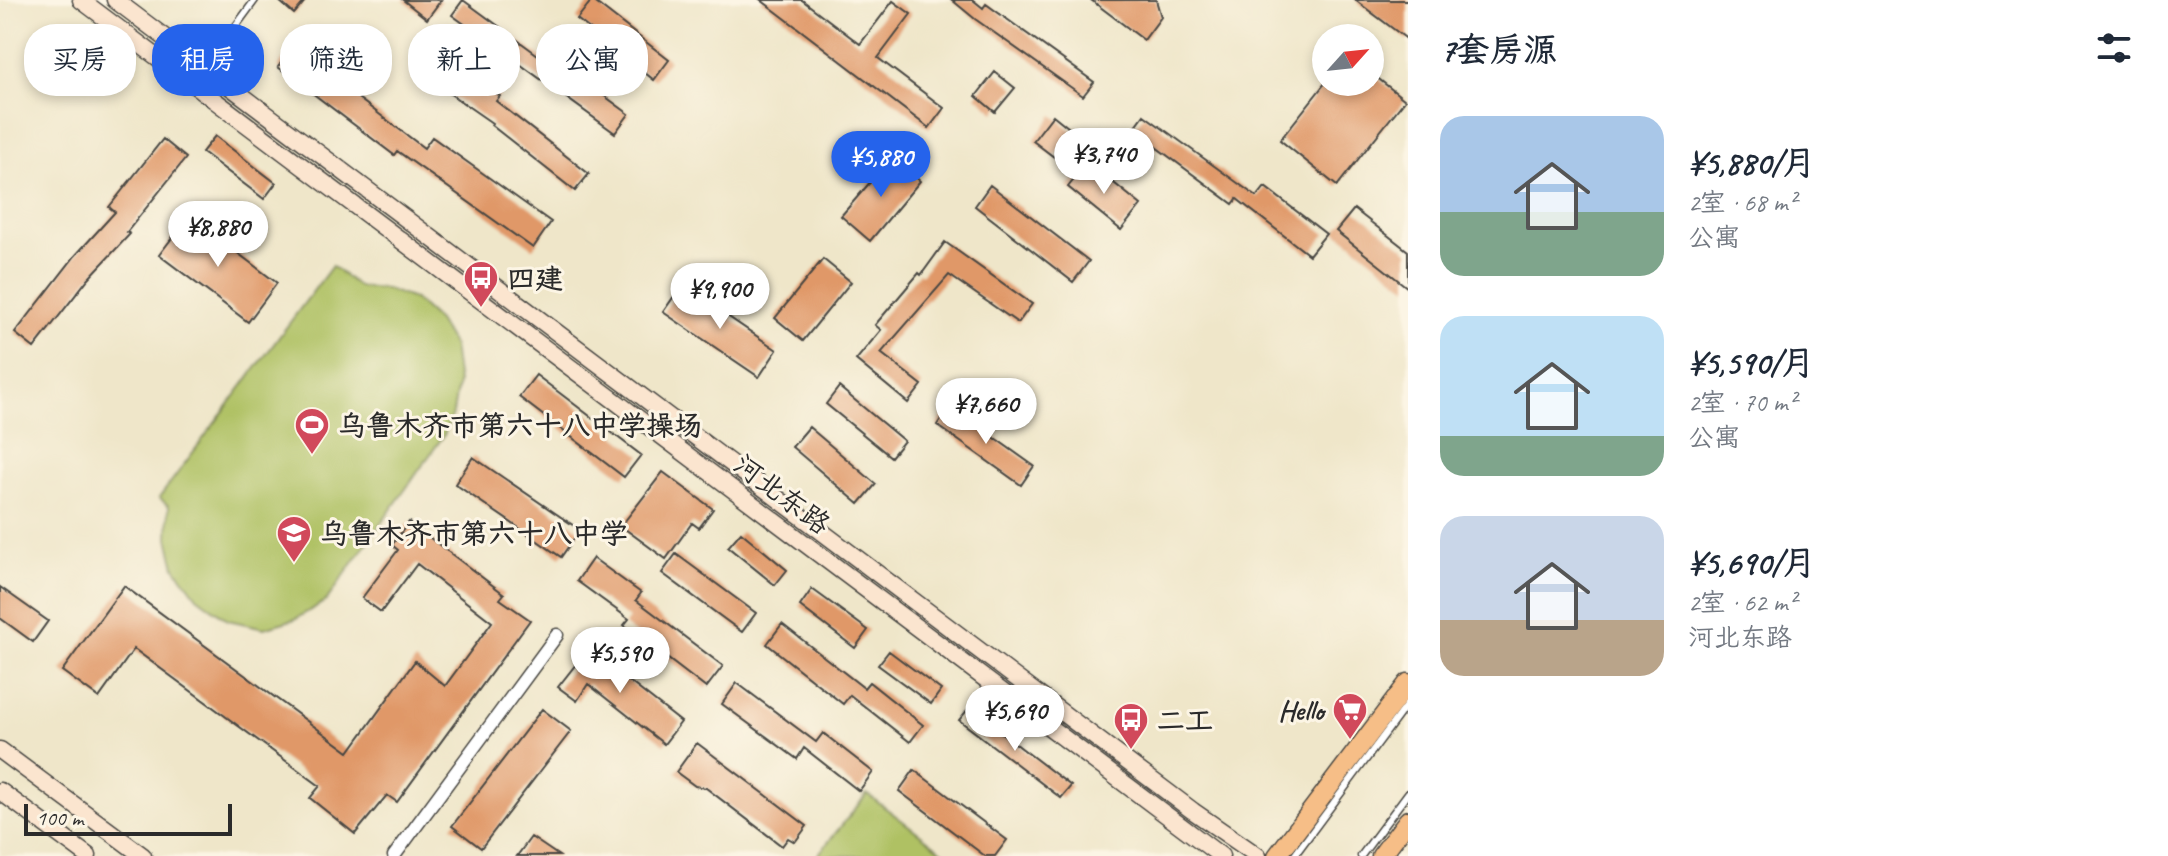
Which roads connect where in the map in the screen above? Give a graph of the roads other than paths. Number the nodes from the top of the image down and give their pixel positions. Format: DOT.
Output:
graph roads {
  1 [pos="81,0"];
  2 [pos="115,0"];
  3 [pos="255,0"];
  4 [pos="237,24"];
  5 [pos="152,28"];
  6 [pos="241,96"];
  7 [pos="557,635"];
  8 [pos="1408,683"];
  9 [pos="1408,703"];
  10 [pos="0,750"];
  11 [pos="0,791"];
  12 [pos="1408,793"];
  13 [pos="1408,820"];
  14 [pos="88,856"];
  15 [pos="143,856"];
  16 [pos="394,856"];
  17 [pos="1221,856"];
  18 [pos="1258,856"];
  19 [pos="1277,856"];
  20 [pos="1294,856"];
  21 [pos="1361,856"];
  22 [pos="1381,856"];
  1 -- 17 [label="main road, 河北东路"];
  2 -- 5 [label="main road"];
  3 -- 4 [label="lane"];
  6 -- 18 [label="main road"];
  7 -- 16 [label="street"];
  8 -- 19 [label="main road"];
  9 -- 20 [label="lane"];
  10 -- 15 [label="main road"];
  11 -- 14 [label="main road"];
  12 -- 21 [label="lane"];
  13 -- 22 [label="main road"];
}
